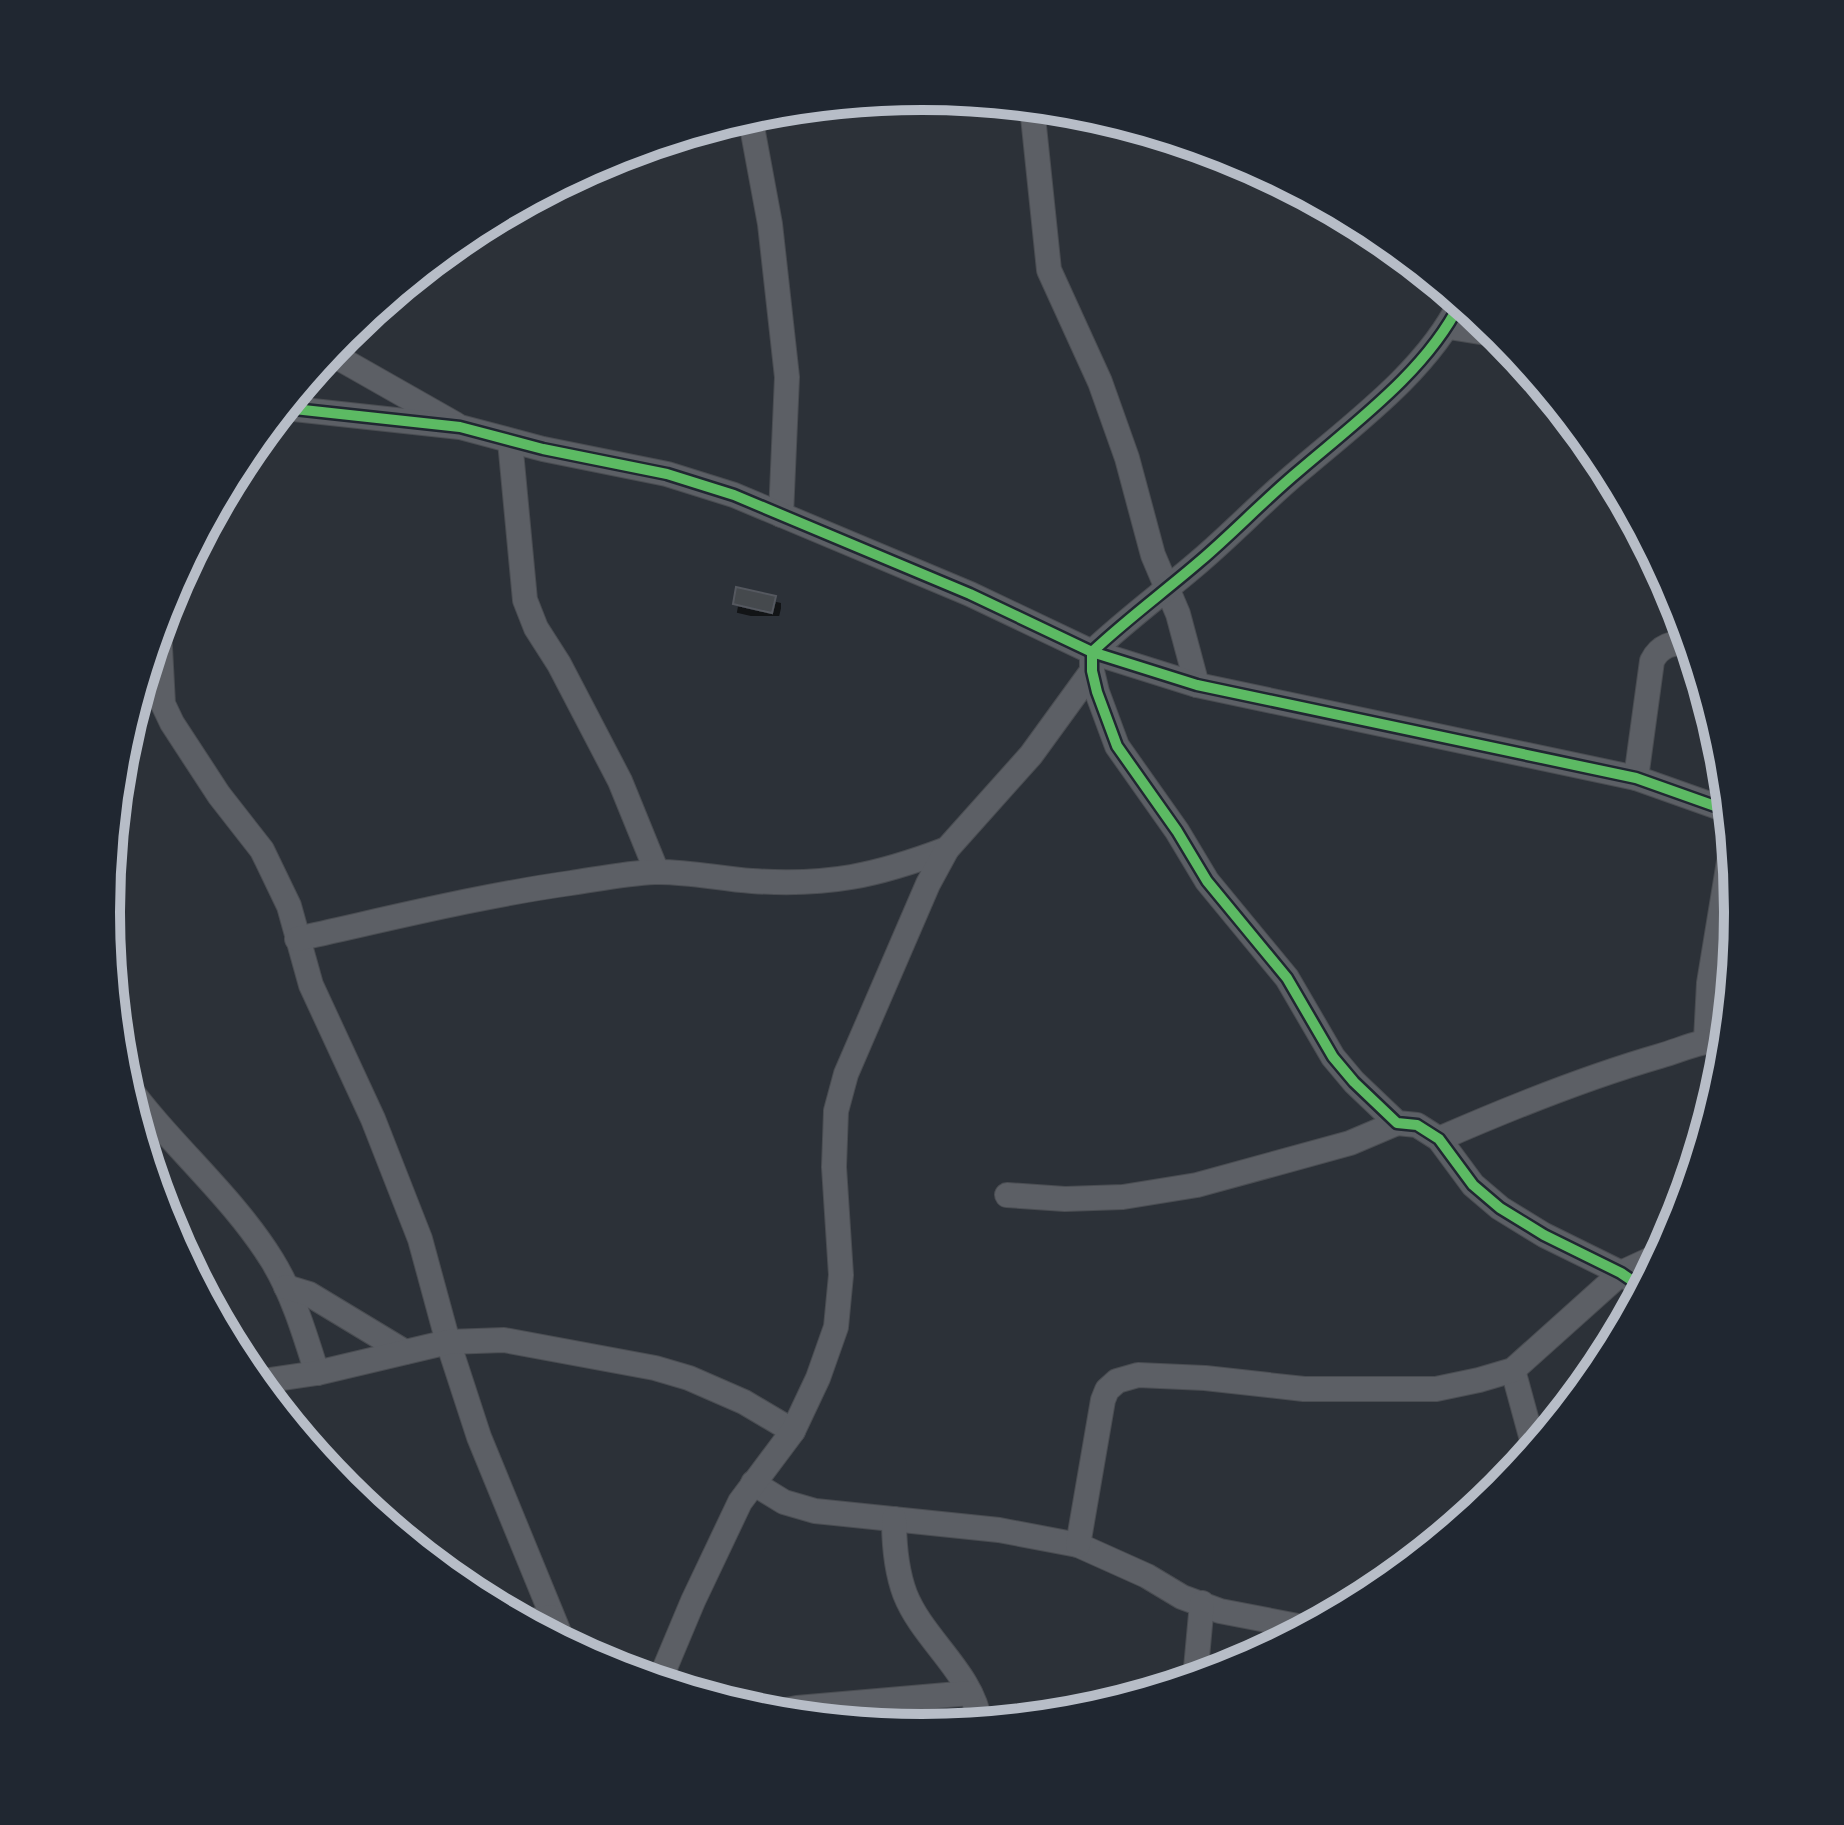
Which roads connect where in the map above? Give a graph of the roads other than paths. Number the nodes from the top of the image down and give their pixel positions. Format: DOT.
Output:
graph roads {
  1 [pos="1033,118"];
  2 [pos="752,128"];
  3 [pos="1455,313"];
  4 [pos="1449,327"];
  5 [pos="1474,331"];
  6 [pos="341,359"];
  7 [pos="297,409"];
  8 [pos="460,427"];
  9 [pos="510,441"];
  10 [pos="781,515"];
  11 [pos="1166,589"];
  12 [pos="1677,643"];
  13 [pos="161,660"];
  14 [pos="1092,662"];
  15 [pos="1197,685"];
  16 [pos="1636,778"];
  17 [pos="1718,807"];
  18 [pos="947,849"];
  19 [pos="890,870"];
  20 [pos="657,872"];
  21 [pos="1724,894"];
  22 [pos="920,904"];
  23 [pos="297,939"];
  24 [pos="1715,1033"];
  25 [pos="1714,1041"];
  26 [pos="144,1106"];
  27 [pos="1397,1123"];
  28 [pos="1439,1139"];
  29 [pos="1007,1195"];
  30 [pos="1644,1262"];
  31 [pos="1621,1273"];
  32 [pos="1634,1282"];
  33 [pos="286,1287"];
  34 [pos="448,1342"];
  35 [pos="405,1352"];
  36 [pos="1513,1370"];
  37 [pos="317,1373"];
  38 [pos="270,1380"];
  39 [pos="793,1431"];
  40 [pos="1531,1435"];
  41 [pos="753,1483"];
  42 [pos="894,1519"];
  43 [pos="1078,1545"];
  44 [pos="1202,1603"];
  45 [pos="551,1617"];
  46 [pos="543,1619"];
  47 [pos="1291,1625"];
  48 [pos="555,1626"];
  49 [pos="1196,1666"];
  50 [pos="663,1672"];
  51 [pos="970,1693"];
  52 [pos="810,1707"];
  53 [pos="979,1713"];
  1 -- 11 [label="street"];
  2 -- 10 [label="street"];
  3 -- 4 [label="street"];
  4 -- 5 [label="street"];
  4 -- 11 [label="street"];
  6 -- 8 [label="street"];
  7 -- 8 [label="street"];
  8 -- 9 [label="street"];
  9 -- 10 [label="street"];
  9 -- 20 [label="street"];
  10 -- 14 [label="street"];
  11 -- 14 [label="street"];
  11 -- 15 [label="street"];
  12 -- 16 [label="street"];
  13 -- 23 [label="street"];
  14 -- 15 [label="street"];
  14 -- 18 [label="street"];
  14 -- 27 [label="street"];
  15 -- 16 [label="street"];
  16 -- 17 [label="street"];
  18 -- 19 [label="street"];
  18 -- 22 [label="street"];
  19 -- 20 [label="street"];
  19 -- 22 [label="street"];
  20 -- 23 [label="street"];
  21 -- 24 [label="street"];
  22 -- 39 [label="street"];
  23 -- 34 [label="street"];
  25 -- 28 [label="street"];
  26 -- 33 [label="street"];
  27 -- 28 [label="street"];
  27 -- 29 [label="street"];
  28 -- 31 [label="street"];
  30 -- 31 [label="street"];
  31 -- 32 [label="street"];
  31 -- 36 [label="street"];
  33 -- 35 [label="street"];
  33 -- 37 [label="street"];
  34 -- 35 [label="street"];
  34 -- 39 [label="street"];
  34 -- 45 [label="street"];
  35 -- 37 [label="street"];
  36 -- 40 [label="street"];
  36 -- 43 [label="street"];
  37 -- 38 [label="street"];
  39 -- 41 [label="street"];
  41 -- 42 [label="street"];
  41 -- 50 [label="street"];
  42 -- 43 [label="street"];
  42 -- 51 [label="street"];
  43 -- 44 [label="street"];
  44 -- 47 [label="street"];
  44 -- 49 [label="street"];
  45 -- 46 [label="street"];
  45 -- 48 [label="street"];
  51 -- 52 [label="street"];
  51 -- 53 [label="street"];
}
